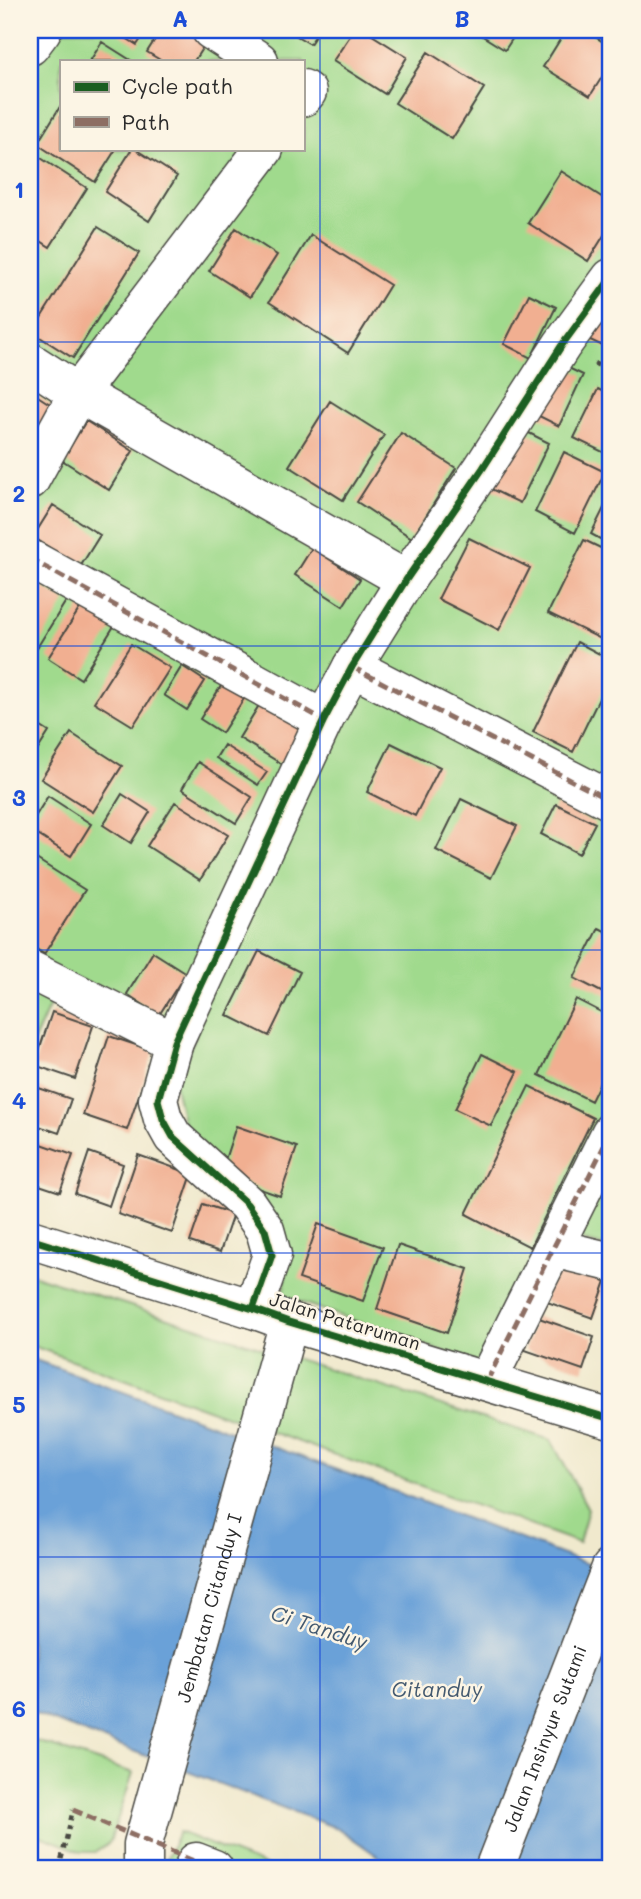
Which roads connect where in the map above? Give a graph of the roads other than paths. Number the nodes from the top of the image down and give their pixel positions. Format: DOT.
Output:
graph roads {
  1 [pos="42,30"];
  2 [pos="211,30"];
  3 [pos="30,46"];
  4 [pos="257,60"];
  5 [pos="263,150"];
  6 [pos="611,278"];
  7 [pos="30,362"];
  8 [pos="78,393"];
  9 [pos="30,480"];
  10 [pos="30,559"];
  11 [pos="406,580"];
  12 [pos="352,667"];
  13 [pos="324,720"];
  14 [pos="611,801"];
  15 [pos="30,970"];
  16 [pos="174,1042"];
  17 [pos="611,1132"];
  18 [pos="30,1239"];
  19 [pos="553,1248"];
  20 [pos="611,1262"];
  21 [pos="253,1309"];
  22 [pos="289,1322"];
  23 [pos="487,1381"];
  24 [pos="611,1419"];
  25 [pos="611,1568"];
  26 [pos="143,1856"];
  27 [pos="193,1869"];
  28 [pos="214,1869"];
  29 [pos="494,1869"];
  1 -- 3 [label="street"];
  2 -- 4 [label="street"];
  5 -- 8 [label="street"];
  6 -- 11 [label="street"];
  7 -- 8 [label="street"];
  8 -- 9 [label="street"];
  8 -- 11 [label="street"];
  10 -- 13 [label="street"];
  11 -- 12 [label="street"];
  12 -- 13 [label="street"];
  12 -- 14 [label="street"];
  13 -- 16 [label="street"];
  15 -- 16 [label="street"];
  16 -- 21 [label="street"];
  17 -- 19 [label="street"];
  18 -- 21 [label="street, Jalan Pataruman"];
  19 -- 20 [label="street"];
  19 -- 23 [label="street"];
  21 -- 22 [label="street, Jalan Pataruman"];
  22 -- 23 [label="street, Jalan Pataruman"];
  22 -- 26 [label="street, Jembatan Citanduy I"];
  23 -- 24 [label="street, Jalan Pataruman"];
  25 -- 29 [label="street, Jalan Insinyur Sutami"];
  27 -- 28 [label="street"];
}
